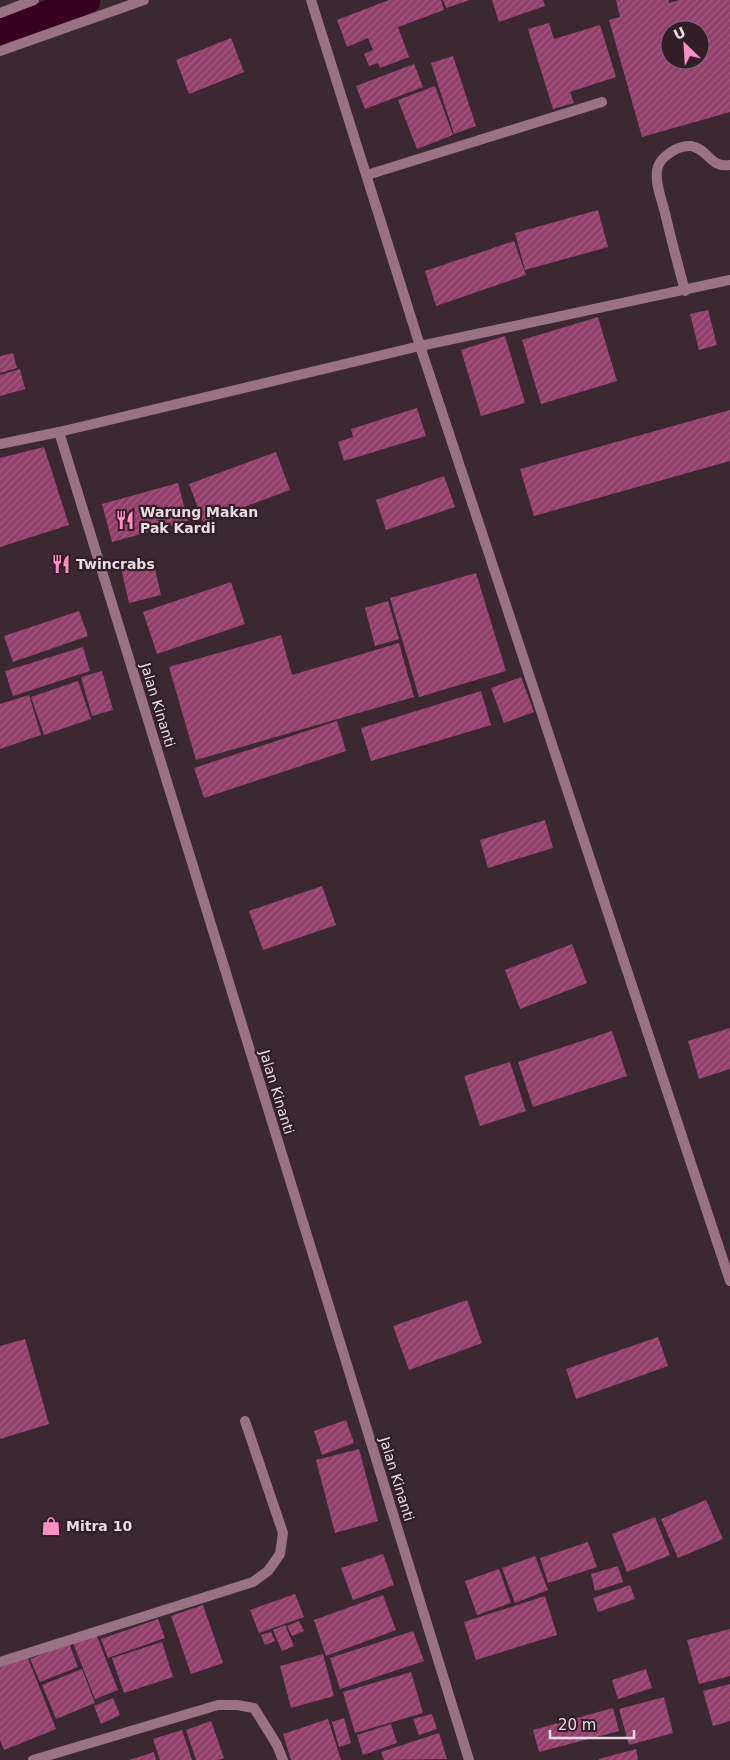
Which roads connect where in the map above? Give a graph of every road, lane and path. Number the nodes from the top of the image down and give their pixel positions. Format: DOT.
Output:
graph roads {
  1 [pos="34,0"];
  2 [pos="144,0"];
  3 [pos="311,0"];
  4 [pos="0,13"];
  5 [pos="0,51"];
  6 [pos="602,102"];
  7 [pos="730,165"];
  8 [pos="367,174"];
  9 [pos="730,280"];
  10 [pos="685,291"];
  11 [pos="420,346"];
  12 [pos="59,432"];
  13 [pos="0,444"];
  14 [pos="730,1281"];
  15 [pos="245,1421"];
  16 [pos="0,1662"];
  17 [pos="33,1760"];
  18 [pos="283,1760"];
  19 [pos="469,1760"];
  1 -- 4 [label="street"];
  2 -- 5 [label="street"];
  3 -- 8 [label="street"];
  6 -- 8 [label="street"];
  7 -- 10 [label="street"];
  8 -- 11 [label="street"];
  9 -- 10 [label="street"];
  10 -- 11 [label="street"];
  11 -- 12 [label="street"];
  11 -- 14 [label="street"];
  12 -- 13 [label="street"];
  12 -- 19 [label="street, Jalan Kinanti"];
  15 -- 16 [label="street"];
  17 -- 18 [label="street"];
}
